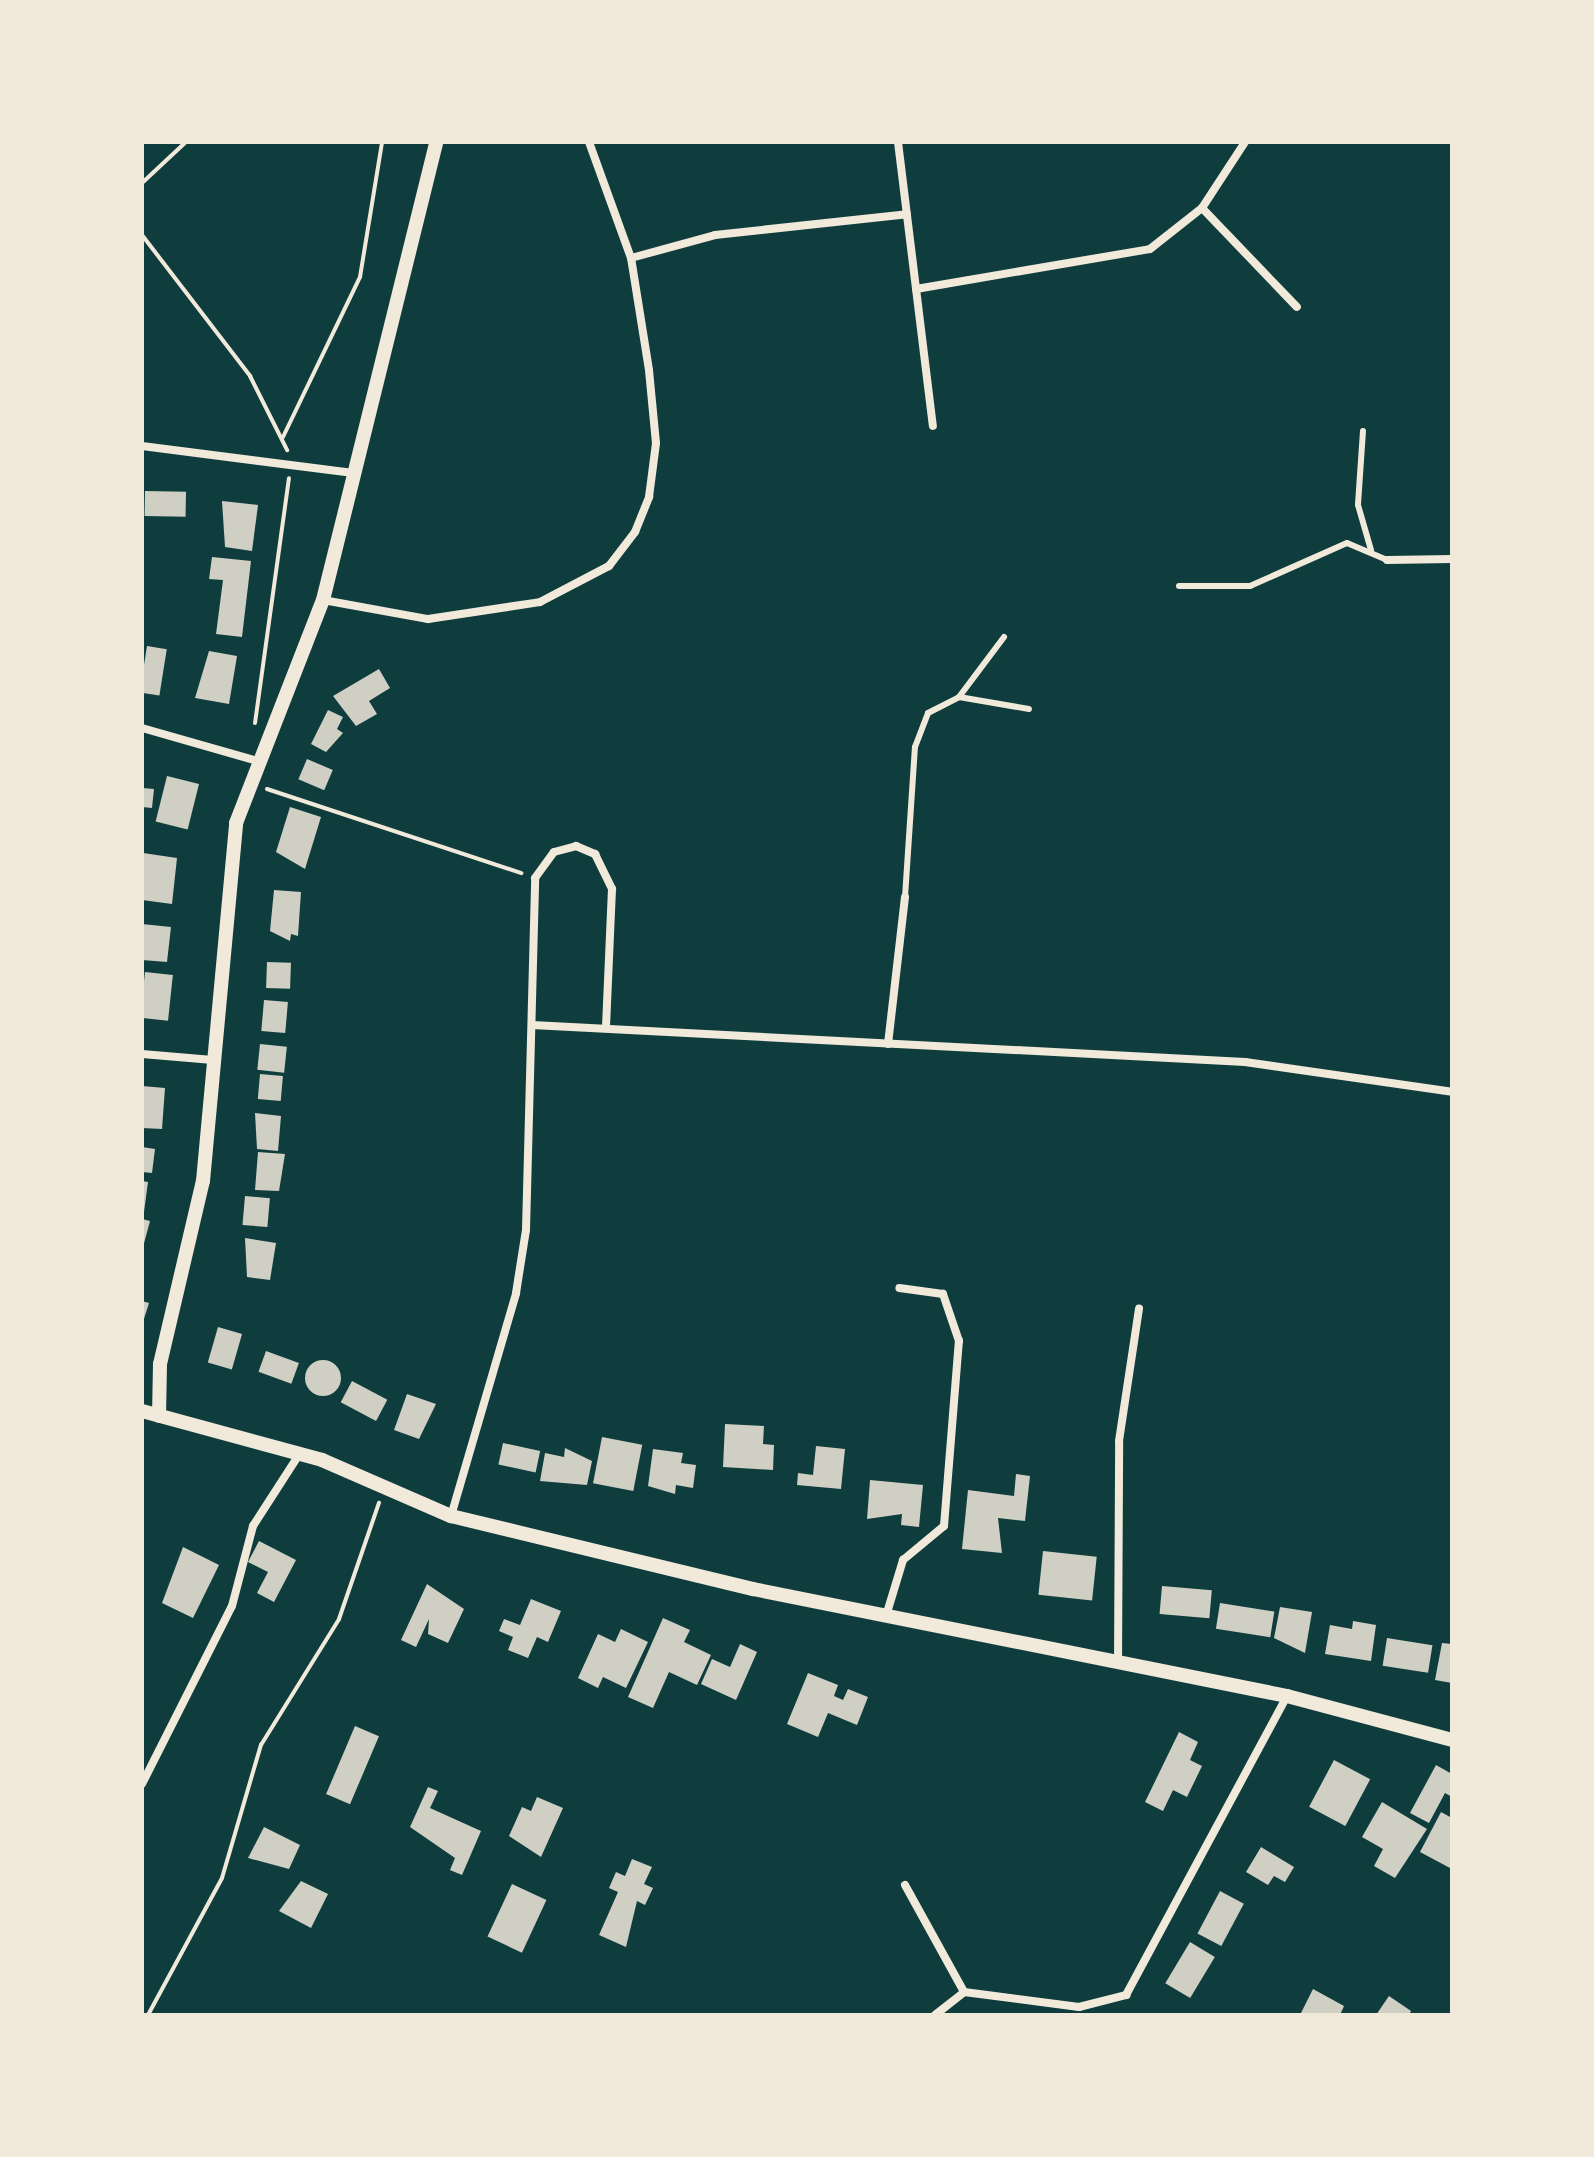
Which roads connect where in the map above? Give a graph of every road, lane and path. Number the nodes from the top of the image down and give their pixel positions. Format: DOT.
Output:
graph roads {
  1 [pos="186,142"];
  2 [pos="382,142"];
  3 [pos="436,142"];
  4 [pos="589,142"];
  5 [pos="898,142"];
  6 [pos="1245,142"];
  7 [pos="142,183"];
  8 [pos="1202,208"];
  9 [pos="907,214"];
  10 [pos="142,235"];
  11 [pos="631,258"];
  12 [pos="916,289"];
  13 [pos="1297,307"];
  14 [pos="933,426"];
  15 [pos="1363,431"];
  16 [pos="283,437"];
  17 [pos="142,446"];
  18 [pos="291,462"];
  19 [pos="353,473"];
  20 [pos="1452,559"];
  21 [pos="1387,560"];
  22 [pos="1179,586"];
  23 [pos="323,600"];
  24 [pos="1004,637"];
  25 [pos="959,697"];
  26 [pos="1029,709"];
  27 [pos="142,728"];
  28 [pos="254,760"];
  29 [pos="247,783"];
  30 [pos="535,878"];
  31 [pos="905,897"];
  32 [pos="606,1024"];
  33 [pos="532,1025"];
  34 [pos="888,1044"];
  35 [pos="142,1054"];
  36 [pos="213,1060"];
  37 [pos="1452,1092"];
  38 [pos="899,1288"];
  39 [pos="1139,1309"];
  40 [pos="142,1411"];
  41 [pos="159,1416"];
  42 [pos="300,1453"];
  43 [pos="382,1489"];
  44 [pos="451,1516"];
  45 [pos="886,1617"];
  46 [pos="1118,1665"];
  47 [pos="1287,1696"];
  48 [pos="1452,1740"];
  49 [pos="142,1784"];
  50 [pos="905,1885"];
  51 [pos="964,1992"];
  52 [pos="1080,2011"];
  53 [pos="148,2015"];
  54 [pos="935,2015"];
  1 -- 7 [label="path"];
  2 -- 16 [label="path"];
  3 -- 19 [label="street"];
  4 -- 11 [label="street"];
  5 -- 9 [label="street"];
  6 -- 8 [label="street"];
  8 -- 12 [label="street"];
  8 -- 13 [label="street"];
  9 -- 11 [label="street"];
  9 -- 12 [label="street"];
  10 -- 16 [label="path"];
  11 -- 23 [label="street"];
  12 -- 14 [label="street"];
  15 -- 21 [label="lane"];
  16 -- 18 [label="path"];
  17 -- 18 [label="street"];
  18 -- 19 [label="street"];
  18 -- 28 [label="path"];
  19 -- 23 [label="street"];
  20 -- 21 [label="street"];
  21 -- 22 [label="lane"];
  23 -- 28 [label="street"];
  24 -- 25 [label="lane"];
  25 -- 26 [label="lane"];
  25 -- 31 [label="lane"];
  27 -- 28 [label="street"];
  28 -- 29 [label="street"];
  29 -- 30 [label="path"];
  29 -- 36 [label="street"];
  30 -- 32 [label="street"];
  30 -- 33 [label="street"];
  31 -- 34 [label="street"];
  32 -- 33 [label="street"];
  32 -- 34 [label="street"];
  33 -- 44 [label="street"];
  34 -- 37 [label="street"];
  35 -- 36 [label="street"];
  36 -- 41 [label="street"];
  38 -- 45 [label="street"];
  39 -- 46 [label="street"];
  40 -- 41 [label="street"];
  41 -- 42 [label="street"];
  42 -- 43 [label="street"];
  42 -- 49 [label="street"];
  43 -- 44 [label="street"];
  43 -- 53 [label="path"];
  44 -- 45 [label="street"];
  45 -- 46 [label="street"];
  46 -- 47 [label="street"];
  47 -- 48 [label="street"];
  47 -- 52 [label="street"];
  50 -- 51 [label="street"];
  51 -- 52 [label="street"];
  51 -- 54 [label="street"];
}
